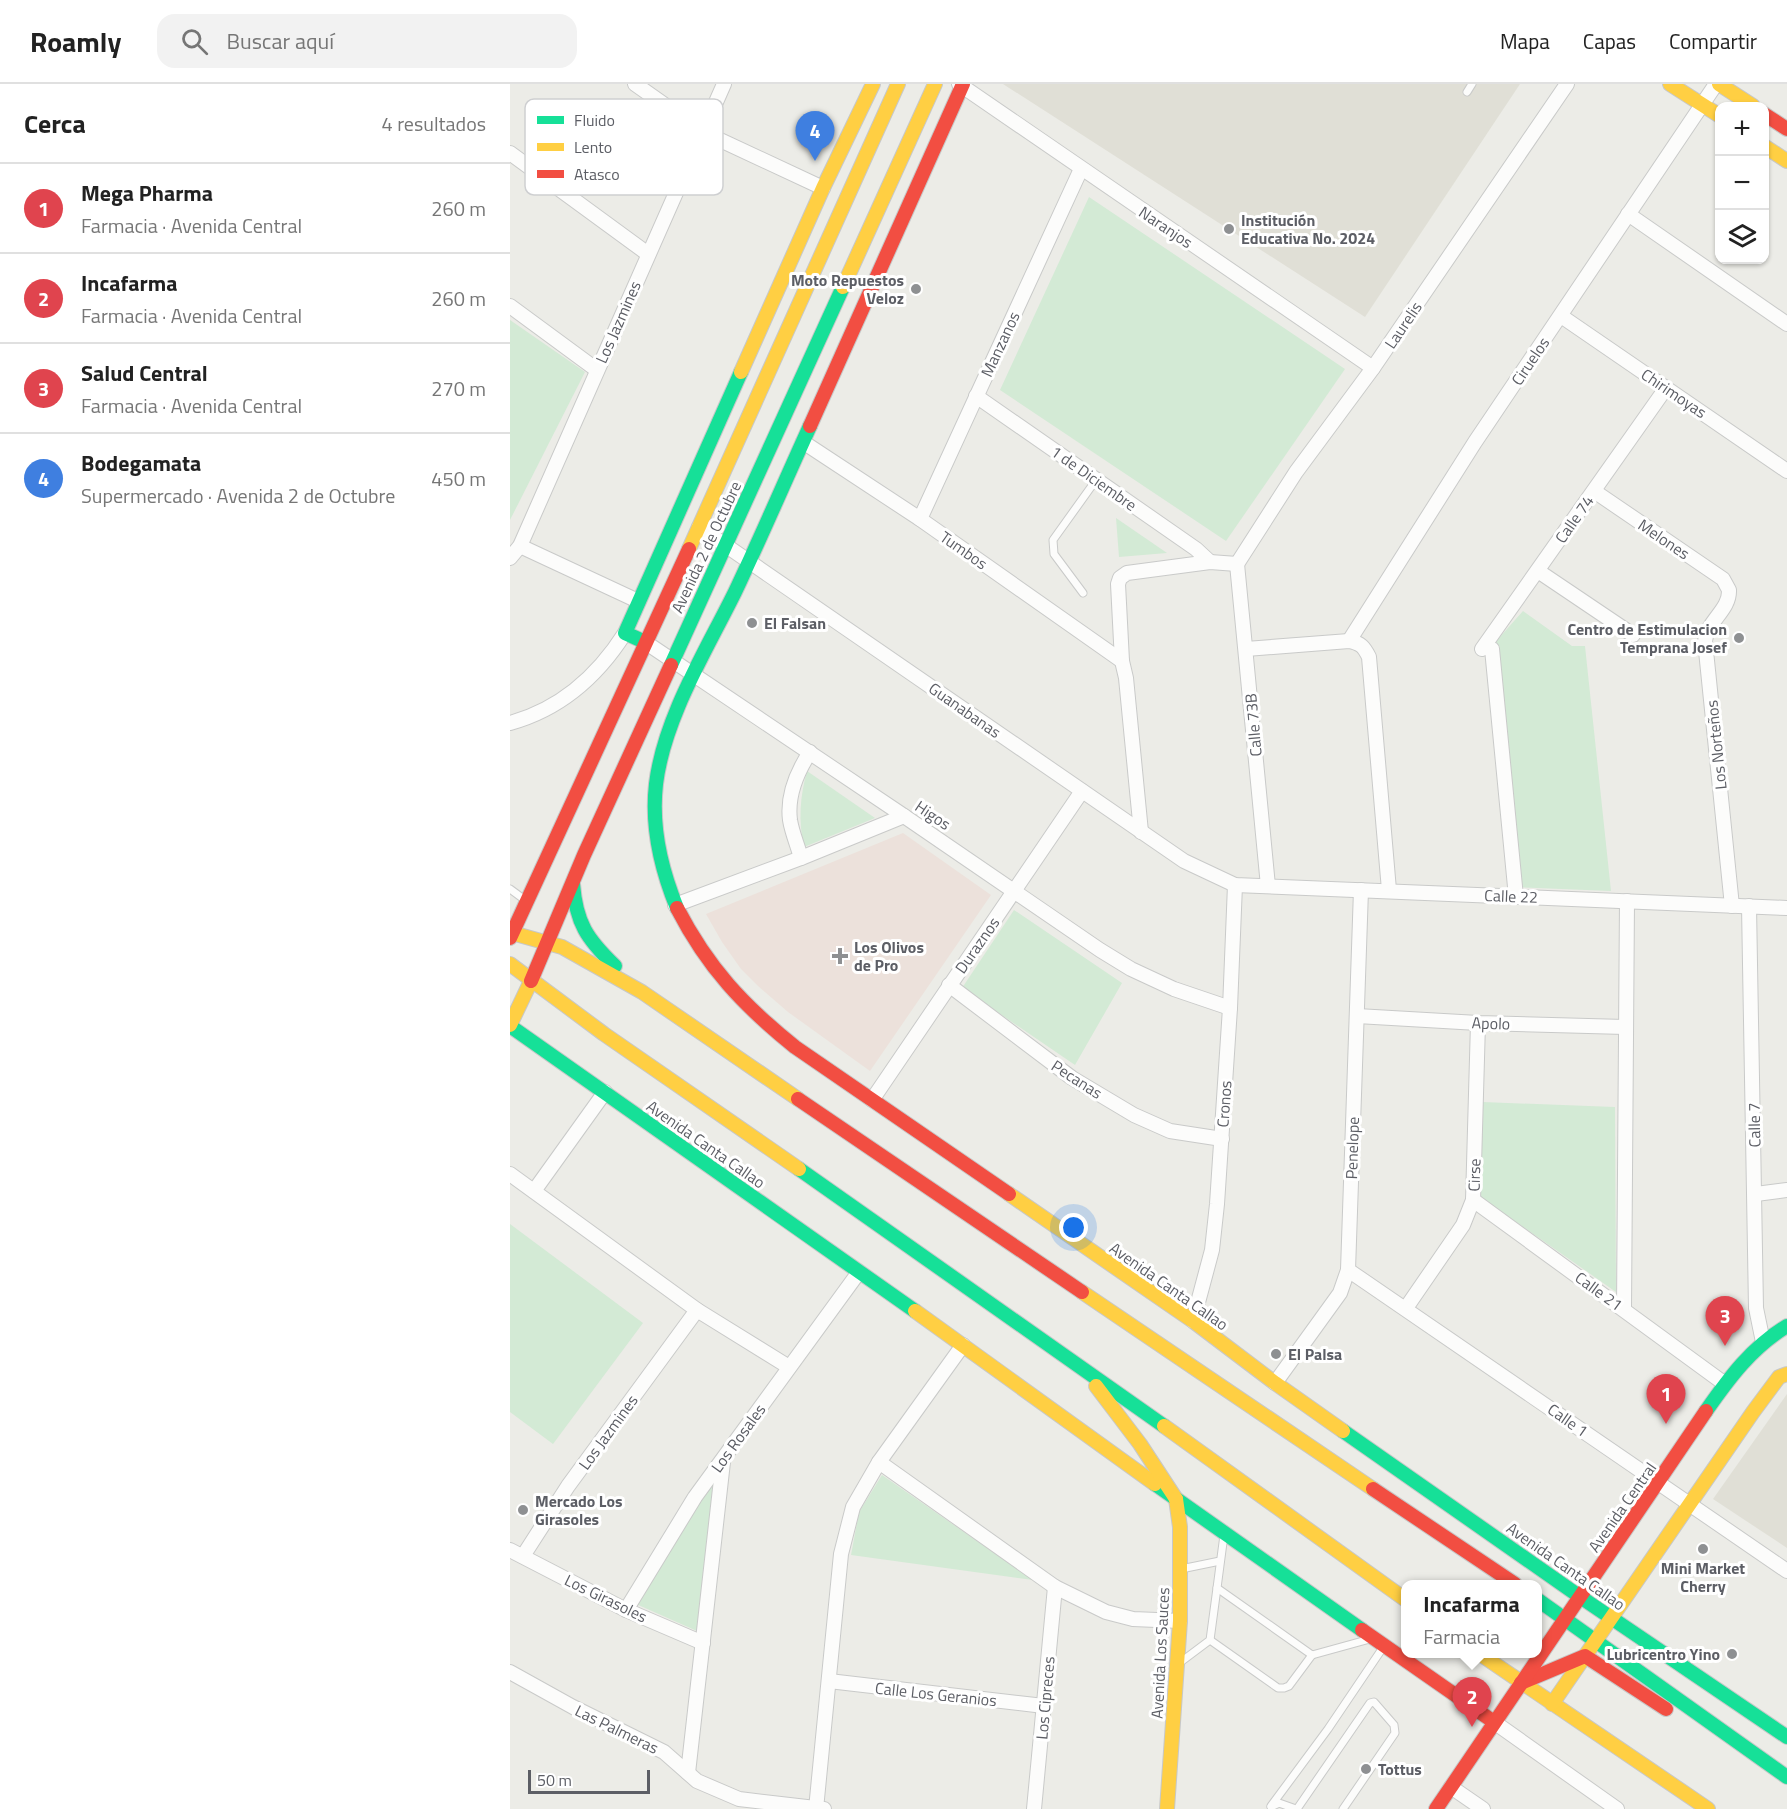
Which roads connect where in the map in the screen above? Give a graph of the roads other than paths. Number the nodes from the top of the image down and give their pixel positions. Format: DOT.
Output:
graph roads {
  1 [pos="635,84"];
  2 [pos="724,84"];
  3 [pos="873,84"];
  4 [pos="898,84"];
  5 [pos="935,84"];
  6 [pos="1472,84"];
  7 [pos="1567,84"];
  8 [pos="1670,84"];
  9 [pos="1718,84"];
  10 [pos="961,85"];
  11 [pos="1467,92"];
  12 [pos="656,99"];
  13 [pos="717,99"];
  14 [pos="1747,102"];
  15 [pos="1702,105"];
  16 [pos="1715,113"];
  17 [pos="1769,117"];
  18 [pos="1787,129"];
  19 [pos="723,141"];
  20 [pos="1769,149"];
  21 [pos="510,153"];
  22 [pos="1787,160"];
  23 [pos="525,164"];
  24 [pos="1081,169"];
  25 [pos="823,188"];
  26 [pos="567,195"];
  27 [pos="675,195"];
  28 [pos="1628,214"];
  29 [pos="648,254"];
  30 [pos="510,306"];
  31 [pos="1561,316"];
  32 [pos="1787,324"];
  33 [pos="1373,368"];
  34 [pos="597,370"];
  35 [pos="1666,388"];
  36 [pos="976,396"];
  37 [pos="803,442"];
  38 [pos="1787,471"];
  39 [pos="1096,480"];
  40 [pos="1594,491"];
  41 [pos="920,519"];
  42 [pos="699,527"];
  43 [pos="520,546"];
  44 [pos="726,546"];
  45 [pos="510,558"];
  46 [pos="749,562"];
  47 [pos="1210,562"];
  48 [pos="1237,564"];
  49 [pos="1538,571"];
  50 [pos="1730,590"];
  51 [pos="1083,592"];
  52 [pos="638,601"];
  53 [pos="625,633"];
  54 [pos="1633,635"];
  55 [pos="1349,641"];
  56 [pos="645,642"];
  57 [pos="1246,649"];
  58 [pos="672,660"];
  59 [pos="1122,661"];
  60 [pos="694,674"];
  61 [pos="510,723"];
  62 [pos="810,752"];
  63 [pos="1082,791"];
  64 [pos="904,816"];
  65 [pos="1141,832"];
  66 [pos="801,858"];
  67 [pos="573,883"];
  68 [pos="1235,885"];
  69 [pos="1268,886"];
  70 [pos="510,889"];
  71 [pos="1361,890"];
  72 [pos="1389,890"];
  73 [pos="1015,891"];
  74 [pos="1516,897"];
  75 [pos="527,901"];
  76 [pos="1627,902"];
  77 [pos="675,905"];
  78 [pos="1732,906"];
  79 [pos="1749,906"];
  80 [pos="1787,908"];
  81 [pos="511,934"];
  82 [pos="549,942"];
  83 [pos="510,963"];
  84 [pos="531,981"];
  85 [pos="949,985"];
  86 [pos="642,992"];
  87 [pos="1230,1008"];
  88 [pos="1357,1016"];
  89 [pos="1478,1023"];
  90 [pos="510,1026"];
  91 [pos="1625,1027"];
  92 [pos="605,1092"];
  93 [pos="872,1100"];
  94 [pos="1222,1139"];
  95 [pos="510,1174"];
  96 [pos="1787,1190"];
  97 [pos="534,1191"];
  98 [pos="1756,1194"];
  99 [pos="1473,1200"];
  100 [pos="1348,1270"];
  101 [pos="859,1272"];
  102 [pos="1406,1308"];
  103 [pos="1624,1309"];
  104 [pos="697,1310"];
  105 [pos="1193,1321"];
  106 [pos="1787,1326"];
  107 [pos="1763,1342"];
  108 [pos="963,1345"];
  109 [pos="1073,1360"];
  110 [pos="789,1367"];
  111 [pos="1787,1374"];
  112 [pos="1275,1383"];
  113 [pos="1725,1384"];
  114 [pos="723,1460"];
  115 [pos="879,1462"];
  116 [pos="1659,1483"];
  117 [pos="1176,1499"];
  118 [pos="1689,1503"];
  119 [pos="1224,1533"];
  120 [pos="516,1553"];
  121 [pos="1220,1561"];
  122 [pos="1180,1570"];
  123 [pos="1787,1571"];
  124 [pos="1509,1580"];
  125 [pos="1055,1587"];
  126 [pos="1217,1588"];
  127 [pos="1401,1596"];
  128 [pos="1579,1596"];
  129 [pos="1542,1603"];
  130 [pos="626,1610"];
  131 [pos="1565,1618"];
  132 [pos="1611,1618"];
  133 [pos="1180,1621"];
  134 [pos="1210,1640"];
  135 [pos="1596,1640"];
  136 [pos="1380,1642"];
  137 [pos="703,1643"];
  138 [pos="1542,1652"];
  139 [pos="1312,1655"];
  140 [pos="1585,1656"];
  141 [pos="1401,1657"];
  142 [pos="1403,1658"];
  143 [pos="1487,1658"];
  144 [pos="1538,1658"];
  145 [pos="1178,1664"];
  146 [pos="510,1672"];
  147 [pos="829,1681"];
  148 [pos="1521,1683"];
  149 [pos="1552,1704"];
  150 [pos="1044,1706"];
  151 [pos="1494,1722"];
  152 [pos="1708,1722"];
  153 [pos="1787,1737"];
  154 [pos="688,1773"];
  155 [pos="1787,1777"];
  156 [pos="1451,1787"];
  157 [pos="1270,1807"];
  158 [pos="819,1809"];
  159 [pos="1034,1809"];
  160 [pos="1167,1809"];
  161 [pos="1296,1809"];
  162 [pos="1343,1809"];
  163 [pos="1436,1809"];
  164 [pos="1483,1809"];
  165 [pos="1617,1809"];
  166 [pos="1708,1809"];
  1 -- 12 [label="street"];
  2 -- 13 [label="street, Los Jazmines"];
  3 -- 25 [label="main road"];
  4 -- 42 [label="main road, Avenida 2 de Octubre"];
  5 -- 44 [label="main road, Avenida 2 de Octubre"];
  6 -- 11 [label="lane"];
  7 -- 33 [label="street, Laurelis"];
  8 -- 15 [label="main road"];
  9 -- 14 [label="main road"];
  9 -- 15 [label="street, Ciruelos"];
  10 -- 24 [label="street, Naranjos"];
  10 -- 37 [label="main road"];
  15 -- 16 [label="main road"];
  15 -- 28 [label="street, Ciruelos"];
  17 -- 18 [label="main road"];
  19 -- 25 [label="street"];
  20 -- 22 [label="main road"];
  21 -- 23 [label="street"];
  24 -- 33 [label="street, Naranjos"];
  24 -- 36 [label="street, Manzanos"];
  25 -- 52 [label="main road"];
  26 -- 29 [label="street"];
  27 -- 29 [label="street, Los Jazmines"];
  28 -- 31 [label="street, Ciruelos"];
  28 -- 32 [label="street"];
  29 -- 34 [label="street, Los Jazmines"];
  30 -- 34 [label="street"];
  31 -- 35 [label="street, Chirimoyas"];
  31 -- 55 [label="street, Ciruelos"];
  33 -- 48 [label="street, Laurelis"];
  34 -- 43 [label="street, Los Jazmines"];
  35 -- 38 [label="street, Chirimoyas"];
  35 -- 40 [label="street, Calle 74"];
  36 -- 39 [label="street, 1 de Diciembre"];
  36 -- 41 [label="street, Manzanos"];
  37 -- 41 [label="street, Tumbos"];
  37 -- 46 [label="main road"];
  39 -- 47 [label="street, 1 de Diciembre"];
  39 -- 51 [label="lane"];
  40 -- 49 [label="street, Calle 74"];
  40 -- 50 [label="street, Melones"];
  41 -- 59 [label="street, Tumbos"];
  42 -- 44 [label="street, Guanabanas"];
  42 -- 56 [label="main road, Avenida 2 de Octubre"];
  43 -- 45 [label="street, Los Jazmines"];
  43 -- 52 [label="street"];
  44 -- 46 [label="street, Guanabanas"];
  44 -- 58 [label="main road, Avenida 2 de Octubre"];
  46 -- 60 [label="main road"];
  46 -- 63 [label="street, Guanabanas"];
  47 -- 48 [label="street"];
  47 -- 59 [label="street"];
  48 -- 57 [label="street, Calle 73B"];
  49 -- 54 [label="street"];
  49 -- 74 [label="street, Calle 74"];
  50 -- 78 [label="street, Los Norteños"];
  52 -- 53 [label="main road"];
  53 -- 56 [label="main road, Higos"];
  53 -- 61 [label="street"];
  55 -- 57 [label="street"];
  55 -- 72 [label="street"];
  56 -- 58 [label="street, Higos"];
  56 -- 75 [label="main road, Avenida 2 de Octubre"];
  57 -- 69 [label="street, Calle 73B"];
  58 -- 60 [label="street, Higos"];
  58 -- 67 [label="main road, Avenida 2 de Octubre"];
  59 -- 65 [label="street"];
  60 -- 62 [label="street, Higos"];
  60 -- 77 [label="main road, Avenida Canta Callao"];
  62 -- 64 [label="street, Higos"];
  62 -- 66 [label="street"];
  63 -- 65 [label="street, Guanabanas"];
  63 -- 73 [label="street, Duraznos"];
  64 -- 66 [label="street"];
  64 -- 73 [label="street, Higos"];
  65 -- 68 [label="street, Guanabanas"];
  66 -- 77 [label="street"];
  67 -- 82 [label="main road, Avenida 2 de Octubre"];
  67 -- 86 [label="main road"];
  68 -- 69 [label="street, Calle 22"];
  68 -- 87 [label="street, Cronos"];
  69 -- 71 [label="street, Calle 22"];
  70 -- 75 [label="lane"];
  71 -- 72 [label="street, Calle 22"];
  71 -- 88 [label="street, Penelope"];
  72 -- 74 [label="street, Calle 22"];
  73 -- 85 [label="street, Duraznos"];
  73 -- 87 [label="street, Higos"];
  74 -- 76 [label="street, Calle 22"];
  75 -- 81 [label="main road, Avenida 2 de Octubre"];
  76 -- 78 [label="street, Calle 22"];
  76 -- 91 [label="street"];
  77 -- 93 [label="main road, Avenida Canta Callao"];
  78 -- 79 [label="street, Calle 22"];
  79 -- 80 [label="street, Calle 22"];
  79 -- 98 [label="street, Calle 7"];
  81 -- 82 [label="main road"];
  82 -- 84 [label="main road, Avenida 2 de Octubre"];
  82 -- 86 [label="main road"];
  83 -- 84 [label="main road, Avenida Canta Callao"];
  84 -- 90 [label="main road, Avenida 2 de Octubre"];
  84 -- 109 [label="main road, Avenida Canta Callao"];
  85 -- 93 [label="street, Duraznos"];
  85 -- 94 [label="street, Pecanas"];
  86 -- 124 [label="main road"];
  87 -- 94 [label="street, Cronos"];
  88 -- 89 [label="street, Apolo"];
  88 -- 100 [label="street, Penelope"];
  89 -- 91 [label="street, Apolo"];
  89 -- 99 [label="street, Cirse"];
  90 -- 92 [label="main road, Avenida Canta Callao"];
  91 -- 103 [label="street"];
  92 -- 97 [label="street"];
  92 -- 101 [label="main road, Avenida Canta Callao"];
  93 -- 105 [label="main road, Avenida Canta Callao"];
  94 -- 105 [label="street, Cronos"];
  95 -- 97 [label="street"];
  96 -- 98 [label="street"];
  97 -- 104 [label="street"];
  98 -- 107 [label="street, Calle 7"];
  99 -- 102 [label="street, Cirse"];
  99 -- 103 [label="street, Calle 21"];
  100 -- 102 [label="street, Calle 1"];
  100 -- 112 [label="street, Penelope"];
  101 -- 108 [label="main road, Avenida Canta Callao"];
  101 -- 110 [label="street, Los Rosales"];
  102 -- 116 [label="street, Calle 1"];
  103 -- 113 [label="street, Calle 21"];
  104 -- 110 [label="street"];
  104 -- 120 [label="street, Los Jazmines"];
  105 -- 112 [label="main road, Avenida Canta Callao"];
  106 -- 107 [label="main road, Avenida Central"];
  107 -- 113 [label="main road, Avenida Central"];
  108 -- 115 [label="street"];
  108 -- 117 [label="main road, Avenida Canta Callao"];
  109 -- 117 [label="main road"];
  109 -- 127 [label="main road, Avenida Canta Callao"];
  110 -- 114 [label="street, Los Rosales"];
  111 -- 118 [label="main road"];
  112 -- 128 [label="main road, Avenida Canta Callao"];
  113 -- 116 [label="main road, Avenida Central"];
  114 -- 130 [label="street, Los Rosales"];
  114 -- 137 [label="street"];
  115 -- 125 [label="street"];
  115 -- 147 [label="street"];
  116 -- 118 [label="street, Calle 1"];
  116 -- 128 [label="main road, Avenida Central"];
  117 -- 119 [label="main road, Avenida Canta Callao"];
  117 -- 122 [label="main road, Avenida Los Sauces"];
  118 -- 123 [label="street, Calle 1"];
  118 -- 132 [label="main road"];
  119 -- 121 [label="lane"];
  119 -- 136 [label="main road, Avenida Canta Callao"];
  120 -- 130 [label="street, Los Girasoles"];
  121 -- 122 [label="lane"];
  121 -- 126 [label="lane"];
  122 -- 133 [label="main road, Avenida Los Sauces"];
  125 -- 133 [label="street"];
  125 -- 150 [label="street, Los Cipreces"];
  126 -- 134 [label="lane"];
  126 -- 139 [label="lane"];
  128 -- 131 [label="main road, Avenida Central"];
  128 -- 132 [label="main road, Avenida Canta Callao"];
  129 -- 131 [label="main road"];
  130 -- 137 [label="street, Los Girasoles"];
  131 -- 135 [label="main road"];
  131 -- 138 [label="main road, Avenida Central"];
  132 -- 135 [label="main road"];
  132 -- 153 [label="main road, Avenida Canta Callao"];
  133 -- 145 [label="main road, Avenida Los Sauces"];
  134 -- 139 [label="lane"];
  134 -- 145 [label="lane"];
  135 -- 140 [label="main road"];
  135 -- 152 [label="main road"];
  136 -- 139 [label="lane"];
  136 -- 141 [label="main road, Avenida Canta Callao"];
  136 -- 157 [label="lane"];
  137 -- 154 [label="street"];
  140 -- 148 [label="main road"];
  140 -- 149 [label="main road"];
  140 -- 152 [label="main road"];
  142 -- 151 [label="main road, Avenida Canta Callao"];
  143 -- 148 [label="main road"];
  144 -- 148 [label="main road, Avenida Central"];
  145 -- 160 [label="main road, Avenida Los Sauces"];
  146 -- 154 [label="street, Las Palmeras"];
  147 -- 150 [label="street, Calle Los Geranios"];
  147 -- 158 [label="street"];
  148 -- 149 [label="main road"];
  148 -- 151 [label="main road, Avenida Central"];
  149 -- 166 [label="main road"];
  150 -- 159 [label="street, Los Cipreces"];
  151 -- 156 [label="main road, Avenida Central"];
  151 -- 165 [label="street, Avenida Canta Callao"];
  152 -- 155 [label="main road"];
  154 -- 158 [label="street, Las Palmeras"];
  156 -- 163 [label="main road, Avenida Central"];
  156 -- 164 [label="street"];
  157 -- 161 [label="lane"];
  161 -- 162 [label="lane"];
}
